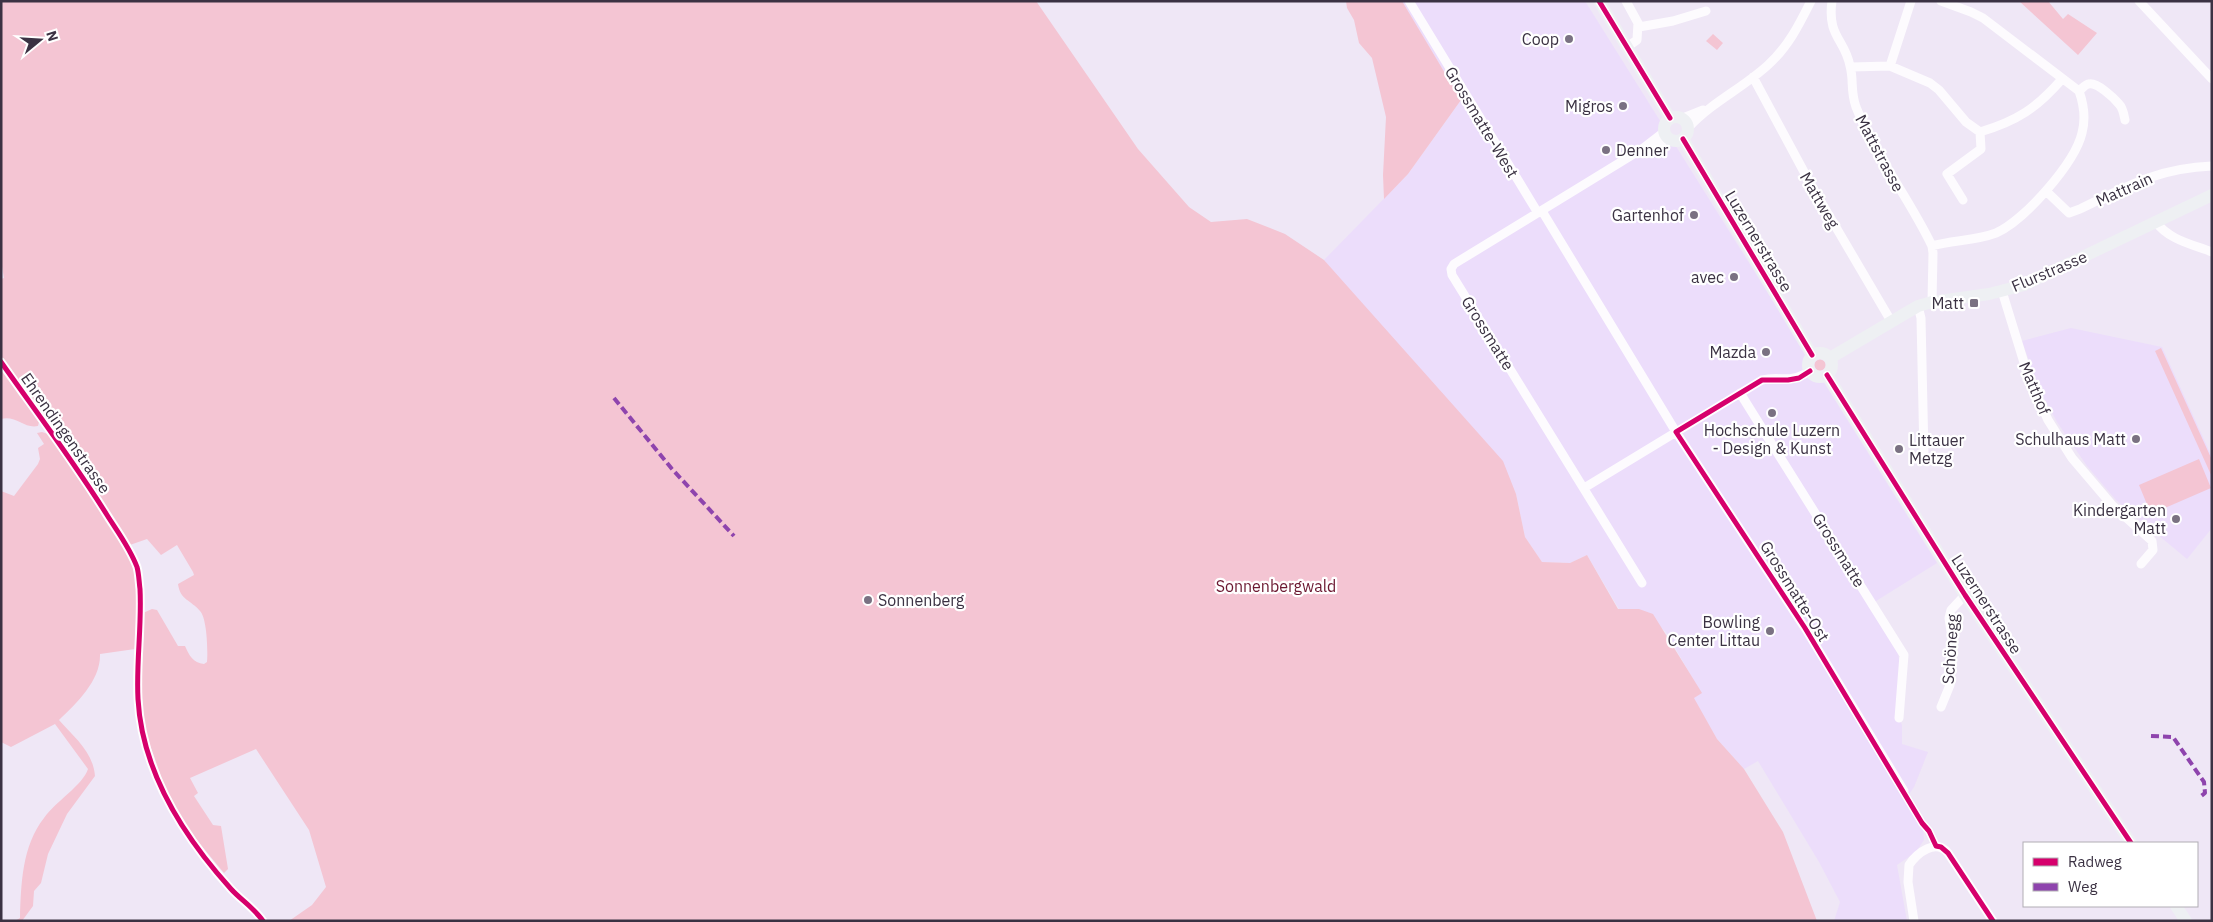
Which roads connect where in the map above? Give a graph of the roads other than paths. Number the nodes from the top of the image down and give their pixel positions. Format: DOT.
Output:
graph roads {
  1 [pos="1409,1"];
  2 [pos="1600,1"];
  3 [pos="1626,1"];
  4 [pos="1811,1"];
  5 [pos="1832,1"];
  6 [pos="1911,1"];
  7 [pos="1941,1"];
  8 [pos="2139,1"];
  9 [pos="1706,11"];
  10 [pos="1639,27"];
  11 [pos="1627,47"];
  12 [pos="1890,66"];
  13 [pos="1851,67"];
  14 [pos="1753,77"];
  15 [pos="2062,79"];
  16 [pos="2212,80"];
  17 [pos="2079,91"];
  18 [pos="1670,118"];
  19 [pos="2125,120"];
  20 [pos="1686,123"];
  21 [pos="1980,132"];
  22 [pos="1667,136"];
  23 [pos="1683,139"];
  24 [pos="2212,166"];
  25 [pos="2046,191"];
  26 [pos="2212,196"];
  27 [pos="1962,200"];
  28 [pos="1540,212"];
  29 [pos="2155,221"];
  30 [pos="1932,246"];
  31 [pos="2212,252"];
  32 [pos="2002,291"];
  33 [pos="1932,302"];
  34 [pos="1918,306"];
  35 [pos="1890,321"];
  36 [pos="1812,355"];
  37 [pos="1830,358"];
  38 [pos="1,362"];
  39 [pos="1810,371"];
  40 [pos="1827,375"];
  41 [pos="1740,393"];
  42 [pos="1676,432"];
  43 [pos="1924,455"];
  44 [pos="1584,488"];
  45 [pos="2141,564"];
  46 [pos="1642,582"];
  47 [pos="1965,595"];
  48 [pos="1941,707"];
  49 [pos="1899,718"];
  50 [pos="1904,791"];
  51 [pos="2130,842"];
  52 [pos="2177,907"];
  53 [pos="263,921"];
  54 [pos="1914,921"];
  55 [pos="1994,921"];
  56 [pos="2186,921"];
  1 -- 28 [label="street, Grossmatte-West"];
  2 -- 11 [label="main road"];
  3 -- 10 [label="street"];
  4 -- 14 [label="street"];
  5 -- 13 [label="street, Mattstrasse"];
  6 -- 12 [label="street"];
  7 -- 15 [label="street"];
  8 -- 16 [label="street"];
  9 -- 10 [label="street"];
  10 -- 11 [label="street"];
  11 -- 18 [label="main road"];
  12 -- 13 [label="street"];
  12 -- 21 [label="street"];
  13 -- 30 [label="street, Mattstrasse"];
  14 -- 20 [label="street"];
  14 -- 35 [label="street, Mattweg"];
  15 -- 17 [label="street"];
  15 -- 21 [label="street"];
  17 -- 19 [label="street"];
  17 -- 25 [label="street"];
  18 -- 20 [label="main road"];
  18 -- 22 [label="main road"];
  20 -- 23 [label="main road"];
  21 -- 27 [label="street"];
  22 -- 23 [label="main road"];
  22 -- 28 [label="street, Grossmatte"];
  23 -- 36 [label="main road, Luzernerstrasse"];
  24 -- 25 [label="street, Mattrain"];
  25 -- 30 [label="street"];
  26 -- 29 [label="main road, Flurstrasse"];
  28 -- 42 [label="street"];
  28 -- 44 [label="street, Grossmatte"];
  29 -- 31 [label="street"];
  29 -- 32 [label="main road, Flurstrasse"];
  30 -- 33 [label="street, Mattstrasse"];
  32 -- 33 [label="main road, Flurstrasse"];
  32 -- 45 [label="street, Matthof"];
  33 -- 34 [label="main road, Flurstrasse"];
  34 -- 35 [label="main road, Flurstrasse"];
  34 -- 43 [label="street"];
  35 -- 37 [label="main road, Flurstrasse"];
  36 -- 37 [label="main road"];
  36 -- 39 [label="main road"];
  37 -- 40 [label="main road"];
  38 -- 53 [label="street, Ehrendingenstrasse"];
  39 -- 40 [label="main road"];
  39 -- 41 [label="street"];
  40 -- 47 [label="main road, Luzernerstrasse"];
  41 -- 42 [label="street"];
  41 -- 49 [label="street, Grossmatte"];
  42 -- 44 [label="street"];
  42 -- 50 [label="street, Grossmatte-Ost"];
  44 -- 46 [label="street, Grossmatte"];
  47 -- 48 [label="street, Schönegg"];
  47 -- 51 [label="main road, Luzernerstrasse"];
  52 -- 56 [label="main road"];
  54 -- 55 [label="street"];
}
